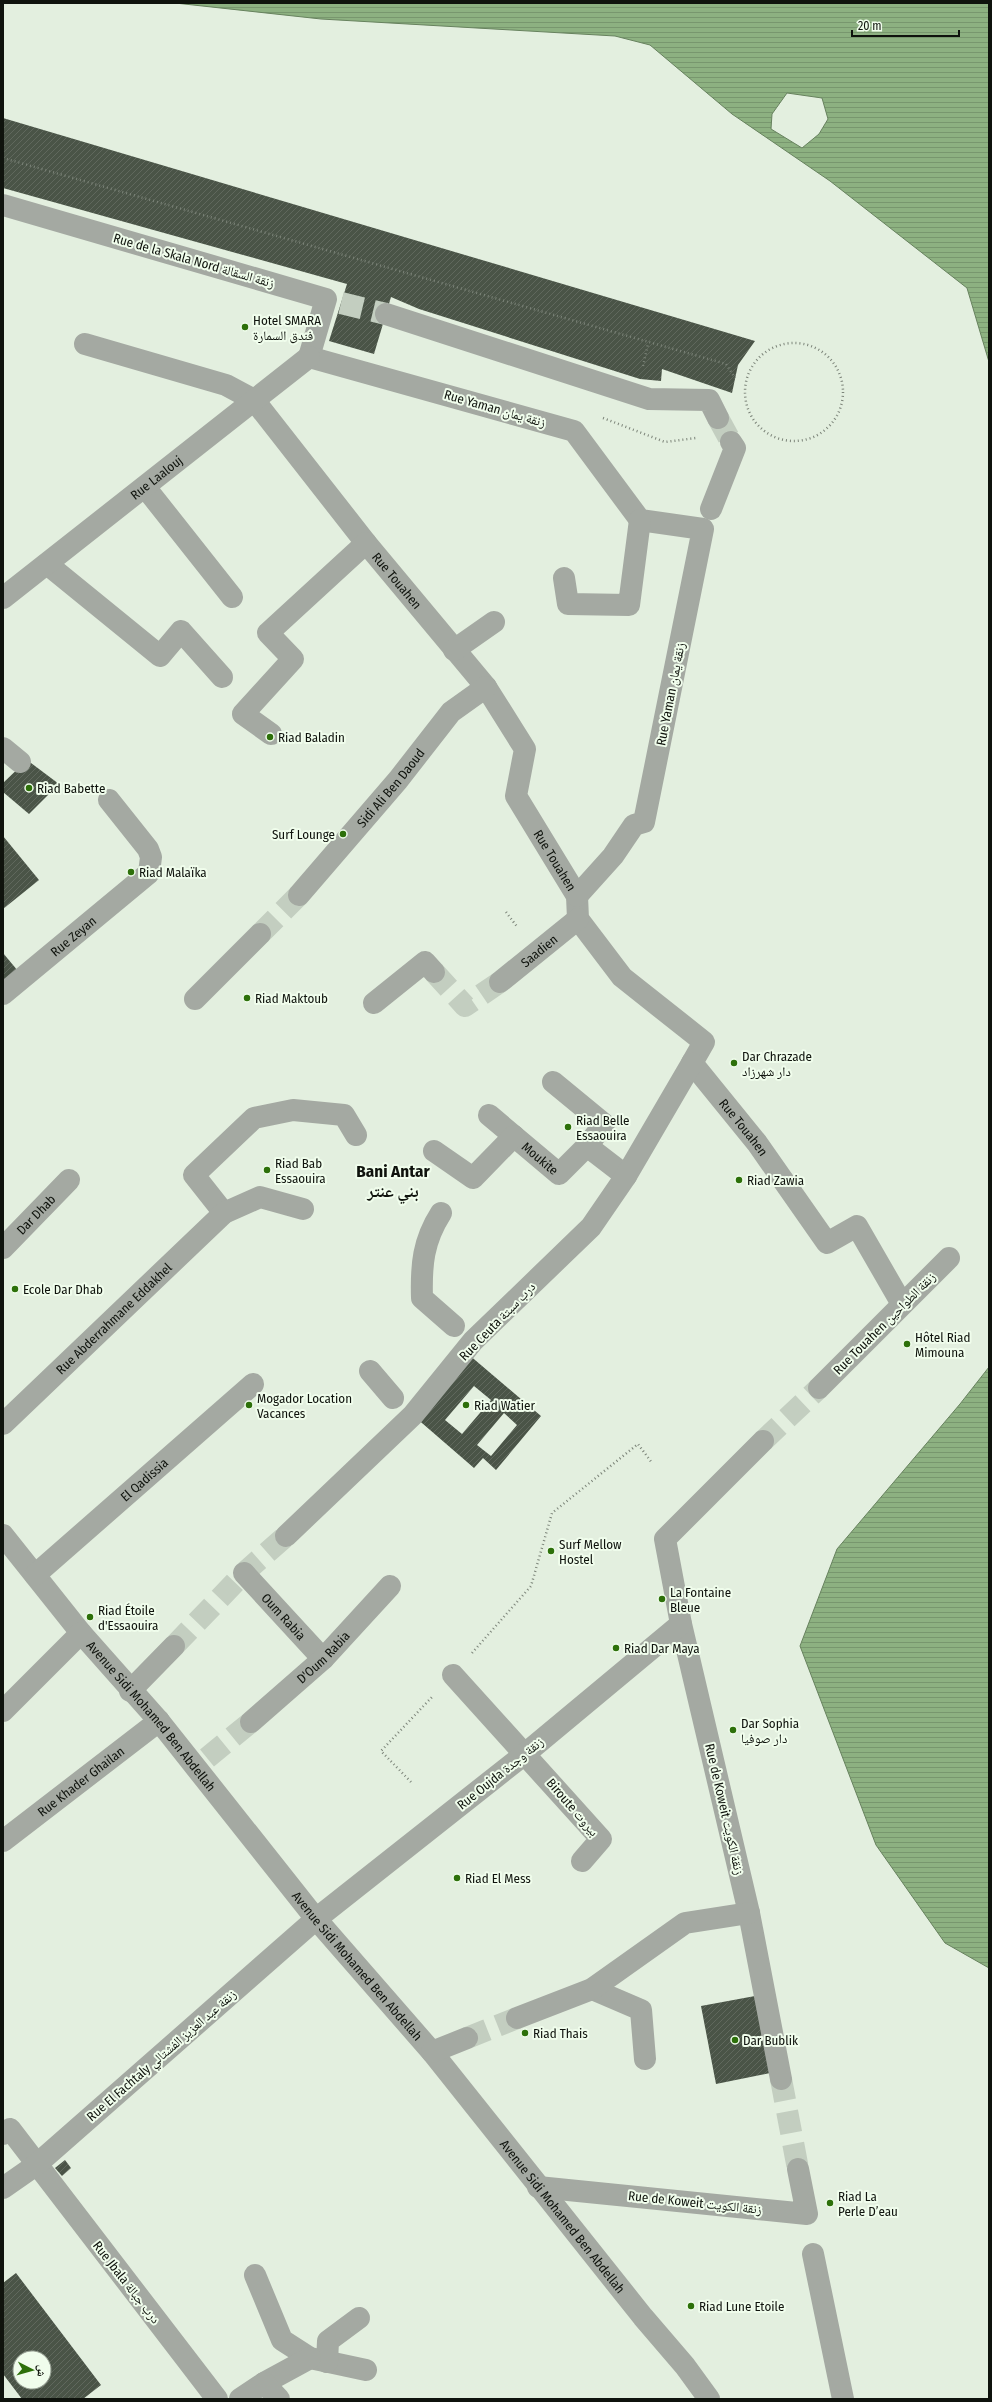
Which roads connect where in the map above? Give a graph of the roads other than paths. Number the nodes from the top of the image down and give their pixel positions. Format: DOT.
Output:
graph roads {
  1 [pos="3,205"];
  2 [pos="386,314"];
  3 [pos="85,344"];
  4 [pos="309,357"];
  5 [pos="254,400"];
  6 [pos="718,418"];
  7 [pos="731,442"];
  8 [pos="145,487"];
  9 [pos="640,520"];
  10 [pos="707,520"];
  11 [pos="366,543"];
  12 [pos="47,564"];
  13 [pos="564,578"];
  14 [pos="8,587"];
  15 [pos="232,597"];
  16 [pos="494,622"];
  17 [pos="454,650"];
  18 [pos="222,677"];
  19 [pos="486,687"];
  20 [pos="271,734"];
  21 [pos="3,748"];
  22 [pos="20,762"];
  23 [pos="109,800"];
  24 [pos="299,895"];
  25 [pos="577,896"];
  26 [pos="578,919"];
  27 [pos="260,934"];
  28 [pos="434,972"];
  29 [pos="500,982"];
  30 [pos="3,994"];
  31 [pos="195,999"];
  32 [pos="374,1003"];
  33 [pos="692,1063"];
  34 [pos="553,1082"];
  35 [pos="489,1115"];
  36 [pos="356,1135"];
  37 [pos="514,1136"];
  38 [pos="587,1146"];
  39 [pos="434,1151"];
  40 [pos="626,1176"];
  41 [pos="69,1180"];
  42 [pos="303,1209"];
  43 [pos="224,1213"];
  44 [pos="441,1213"];
  45 [pos="3,1248"];
  46 [pos="949,1258"];
  47 [pos="902,1304"];
  48 [pos="454,1326"];
  49 [pos="370,1371"];
  50 [pos="253,1384"];
  51 [pos="819,1388"];
  52 [pos="393,1398"];
  53 [pos="3,1424"];
  54 [pos="763,1441"];
  55 [pos="286,1536"];
  56 [pos="4,1538"];
  57 [pos="244,1573"];
  58 [pos="35,1576"];
  59 [pos="390,1586"];
  60 [pos="681,1624"];
  61 [pos="81,1633"];
  62 [pos="174,1646"];
  63 [pos="323,1659"];
  64 [pos="453,1675"];
  65 [pos="130,1691"];
  66 [pos="3,1711"];
  67 [pos="158,1721"];
  68 [pos="251,1722"];
  69 [pos="526,1753"];
  70 [pos="3,1841"];
  71 [pos="582,1861"];
  72 [pos="749,1913"];
  73 [pos="316,1919"];
  74 [pos="592,1988"];
  75 [pos="517,2018"];
  76 [pos="467,2038"];
  77 [pos="432,2052"];
  78 [pos="645,2059"];
  79 [pos="781,2079"];
  80 [pos="3,2134"];
  81 [pos="36,2165"];
  82 [pos="798,2169"];
  83 [pos="538,2187"];
  84 [pos="3,2188"];
  85 [pos="813,2254"];
  86 [pos="255,2275"];
  87 [pos="359,2318"];
  88 [pos="318,2360"];
  89 [pos="366,2370"];
  90 [pos="264,2384"];
  91 [pos="217,2399"];
  92 [pos="240,2399"];
  93 [pos="279,2399"];
  94 [pos="709,2399"];
  95 [pos="843,2399"];
  1 -- 4 [label="street, Rue de la Skala Nord زنقة السقالة"];
  2 -- 6 [label="street"];
  3 -- 5 [label="street"];
  4 -- 5 [label="street, Rue Laalouj"];
  4 -- 9 [label="street, Rue Yaman زنقة يمان"];
  5 -- 8 [label="street, Rue Laalouj"];
  5 -- 11 [label="street, Rue Touahen"];
  7 -- 10 [label="street"];
  8 -- 12 [label="street, Rue Laalouj"];
  8 -- 15 [label="street"];
  9 -- 10 [label="street"];
  9 -- 13 [label="street"];
  10 -- 25 [label="street, Rue Yaman زنقة يمان"];
  11 -- 17 [label="street, Rue Touahen"];
  11 -- 20 [label="street"];
  12 -- 14 [label="street, Rue Laalouj"];
  12 -- 18 [label="street"];
  16 -- 17 [label="street"];
  17 -- 19 [label="street, Rue Touahen"];
  19 -- 24 [label="street, Sidi Ali Ben Daoud"];
  19 -- 25 [label="street, Rue Touahen"];
  21 -- 22 [label="street"];
  23 -- 30 [label="street, Rue Zeyan"];
  25 -- 26 [label="street, Rue Touahen"];
  26 -- 29 [label="street, Saadien"];
  26 -- 33 [label="street"];
  27 -- 31 [label="street"];
  28 -- 32 [label="street"];
  33 -- 40 [label="street, Rue Ceuta درب سبتة"];
  33 -- 47 [label="street, Rue Touahen"];
  34 -- 38 [label="street"];
  35 -- 37 [label="street, Moukite"];
  36 -- 43 [label="street"];
  37 -- 38 [label="street, Moukite"];
  37 -- 39 [label="street"];
  38 -- 40 [label="street"];
  40 -- 55 [label="street, Rue Ceuta درب سبتة"];
  41 -- 45 [label="street, Dar Dhab"];
  42 -- 43 [label="street, Rue Abderrahmane Eddakhel"];
  43 -- 53 [label="street, Rue Abderrahmane Eddakhel"];
  44 -- 48 [label="street"];
  46 -- 47 [label="street, Rue Touahen زنقة الطواحين"];
  47 -- 51 [label="street, Rue Touahen زنقة الطواحين"];
  49 -- 52 [label="street"];
  50 -- 58 [label="street, El Qadissia"];
  54 -- 60 [label="street, Rue de Koweit زنقة الكويت"];
  56 -- 58 [label="street, Avenue Sidi Mohamed Ben Abdellah"];
  57 -- 63 [label="street, Oum Rabia"];
  58 -- 61 [label="street, Avenue Sidi Mohamed Ben Abdellah"];
  59 -- 63 [label="street, D'Oum Rabia"];
  60 -- 69 [label="street, Rue Oujda زنقة وجدة"];
  60 -- 72 [label="street, Rue de Koweit زنقة الكويت"];
  61 -- 65 [label="street, Avenue Sidi Mohamed Ben Abdellah"];
  61 -- 66 [label="street"];
  62 -- 65 [label="street"];
  63 -- 68 [label="street, D'Oum Rabia"];
  64 -- 69 [label="street"];
  65 -- 67 [label="street, Avenue Sidi Mohamed Ben Abdellah"];
  67 -- 70 [label="street, Rue Khader Ghailan"];
  67 -- 73 [label="street, Avenue Sidi Mohamed Ben Abdellah"];
  69 -- 71 [label="street, Biroute بيروت"];
  69 -- 73 [label="street, Rue Oujda زنقة وجدة"];
  72 -- 74 [label="street"];
  72 -- 79 [label="street, Rue de Koweit زنقة الكويت"];
  73 -- 77 [label="street, Avenue Sidi Mohamed Ben Abdellah"];
  73 -- 81 [label="street, Rue El Fachtaly زنقة عبد العزيز الفشتالي"];
  74 -- 75 [label="street"];
  74 -- 78 [label="street"];
  76 -- 77 [label="street"];
  77 -- 83 [label="street, Avenue Sidi Mohamed Ben Abdellah"];
  80 -- 81 [label="street, Rue Jbala درب جبالة"];
  81 -- 84 [label="street, Rue El Fachtaly زنقة عبد العزيز الفشتالي"];
  81 -- 91 [label="street, Rue Jbala درب جبالة"];
  82 -- 83 [label="street, Rue de Koweit زنقة الكويت"];
  83 -- 94 [label="street, Avenue Sidi Mohamed Ben Abdellah"];
  85 -- 95 [label="street"];
  86 -- 88 [label="street"];
  87 -- 88 [label="street"];
  88 -- 89 [label="street"];
  88 -- 90 [label="street"];
  90 -- 92 [label="street"];
  90 -- 93 [label="street"];
}
